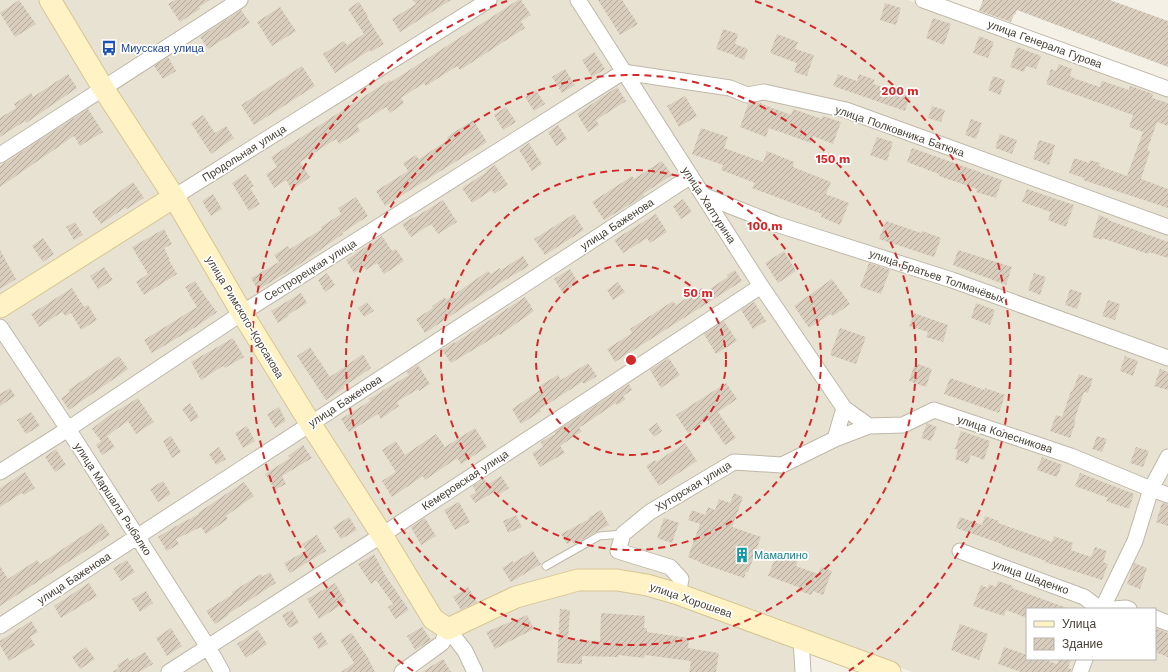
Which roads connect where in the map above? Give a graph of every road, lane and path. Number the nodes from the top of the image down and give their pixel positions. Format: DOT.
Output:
graph roads {
  1 [pos="50,0"];
  2 [pos="240,0"];
  3 [pos="489,0"];
  4 [pos="578,0"];
  5 [pos="923,0"];
  6 [pos="623,72"];
  7 [pos="103,88"];
  8 [pos="1168,89"];
  9 [pos="0,155"];
  10 [pos="691,176"];
  11 [pos="705,196"];
  12 [pos="174,197"];
  13 [pos="1168,227"];
  14 [pos="761,286"];
  15 [pos="0,307"];
  16 [pos="242,314"];
  17 [pos="0,327"];
  18 [pos="1168,358"];
  19 [pos="844,408"];
  20 [pos="310,423"];
  21 [pos="869,426"];
  22 [pos="68,429"];
  23 [pos="835,439"];
  24 [pos="1168,457"];
  25 [pos="0,472"];
  26 [pos="1151,489"];
  27 [pos="1168,495"];
  28 [pos="623,534"];
  29 [pos="382,535"];
  30 [pos="137,537"];
  31 [pos="960,551"];
  32 [pos="546,566"];
  33 [pos="678,594"];
  34 [pos="1100,608"];
  35 [pos="1102,608"];
  36 [pos="1156,618"];
  37 [pos="1168,623"];
  38 [pos="0,626"];
  39 [pos="456,626"];
  40 [pos="801,639"];
  41 [pos="208,647"];
  42 [pos="1085,660"];
  43 [pos="169,672"];
  44 [pos="222,672"];
  45 [pos="402,672"];
  46 [pos="475,672"];
  47 [pos="803,672"];
  48 [pos="890,672"];
  49 [pos="1080,672"];
  1 -- 7 [label="main road, улица Римского-Корсакова"];
  2 -- 7 [label="street"];
  3 -- 12 [label="street, Продольная улица"];
  4 -- 6 [label="street, улица Халтурина"];
  5 -- 8 [label="street, улица Генерала Гурова"];
  6 -- 10 [label="street, улица Халтурина"];
  6 -- 13 [label="street, улица Полковника Батюка"];
  6 -- 16 [label="street, Сестрорецкая улица"];
  7 -- 9 [label="street"];
  7 -- 12 [label="main road, улица Римского-Корсакова"];
  10 -- 11 [label="street, улица Халтурина"];
  10 -- 20 [label="street, улица Баженова"];
  11 -- 14 [label="street, улица Халтурина"];
  11 -- 18 [label="street, улица Братьев Толмачёвых"];
  12 -- 15 [label="main road, Продольная улица"];
  12 -- 16 [label="main road, улица Римского-Корсакова"];
  14 -- 19 [label="street, улица Халтурина"];
  14 -- 29 [label="street, Кемеровская улица"];
  16 -- 20 [label="main road, улица Римского-Корсакова"];
  16 -- 22 [label="street, Сестрорецкая улица"];
  17 -- 22 [label="street, улица Маршала Рыбалко"];
  19 -- 21 [label="street"];
  19 -- 23 [label="street"];
  20 -- 29 [label="main road, улица Римского-Корсакова"];
  20 -- 30 [label="street, улица Баженова"];
  21 -- 23 [label="street, улица Колесникова"];
  21 -- 26 [label="street, улица Колесникова"];
  22 -- 25 [label="street, Сестрорецкая улица"];
  22 -- 30 [label="street, улица Маршала Рыбалко"];
  23 -- 28 [label="street, Хуторская улица"];
  24 -- 26 [label="street"];
  26 -- 27 [label="street, улица Колесникова"];
  26 -- 35 [label="street"];
  28 -- 32 [label="lane"];
  28 -- 33 [label="street"];
  29 -- 39 [label="main road, улица Римского-Корсакова"];
  29 -- 41 [label="street, Кемеровская улица"];
  30 -- 38 [label="street, улица Баженова"];
  30 -- 41 [label="street, улица Маршала Рыбалко"];
  31 -- 34 [label="street, улица Шаденко"];
  33 -- 39 [label="main road, улица Хорошева"];
  33 -- 40 [label="main road, улица Хорошева"];
  36 -- 37 [label="street"];
  39 -- 45 [label="street"];
  39 -- 46 [label="street, улица Римского-Корсакова"];
  40 -- 47 [label="street"];
  40 -- 48 [label="main road, улица Хорошева"];
  41 -- 43 [label="street, Кемеровская улица"];
  41 -- 44 [label="street, улица Маршала Рыбалко"];
  42 -- 49 [label="street"];
}
